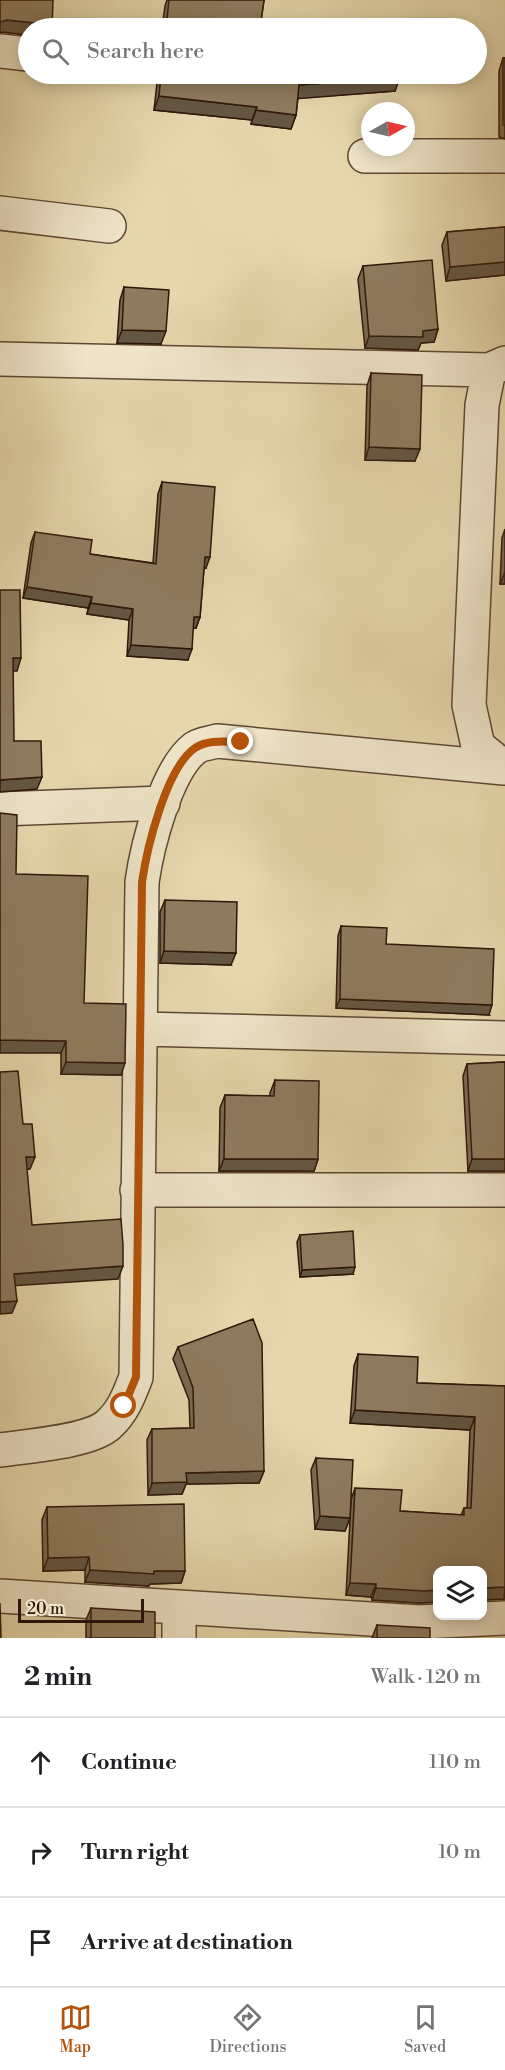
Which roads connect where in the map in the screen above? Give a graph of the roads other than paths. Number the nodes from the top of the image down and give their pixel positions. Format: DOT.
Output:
graph roads {
  1 [pos="0,51"];
  2 [pos="18,53"];
  3 [pos="415,156"];
  4 [pos="505,156"];
  5 [pos="0,213"];
  6 [pos="109,226"];
  7 [pos="0,359"];
  8 [pos="497,367"];
  9 [pos="505,768"];
  10 [pos="163,803"];
  11 [pos="0,809"];
  12 [pos="141,1029"];
  13 [pos="505,1038"];
  14 [pos="137,1190"];
  15 [pos="505,1190"];
  16 [pos="0,1450"];
  17 [pos="0,1596"];
  18 [pos="505,1618"];
  19 [pos="179,1622"];
  1 -- 2 [label="street"];
  3 -- 4 [label="street"];
  5 -- 6 [label="street"];
  7 -- 8 [label="street"];
  8 -- 9 [label="street"];
  9 -- 10 [label="street"];
  10 -- 11 [label="street"];
  10 -- 12 [label="street"];
  12 -- 13 [label="street"];
  12 -- 14 [label="street"];
  14 -- 15 [label="street"];
  14 -- 16 [label="street"];
  17 -- 19 [label="street"];
  18 -- 19 [label="street"];
}
